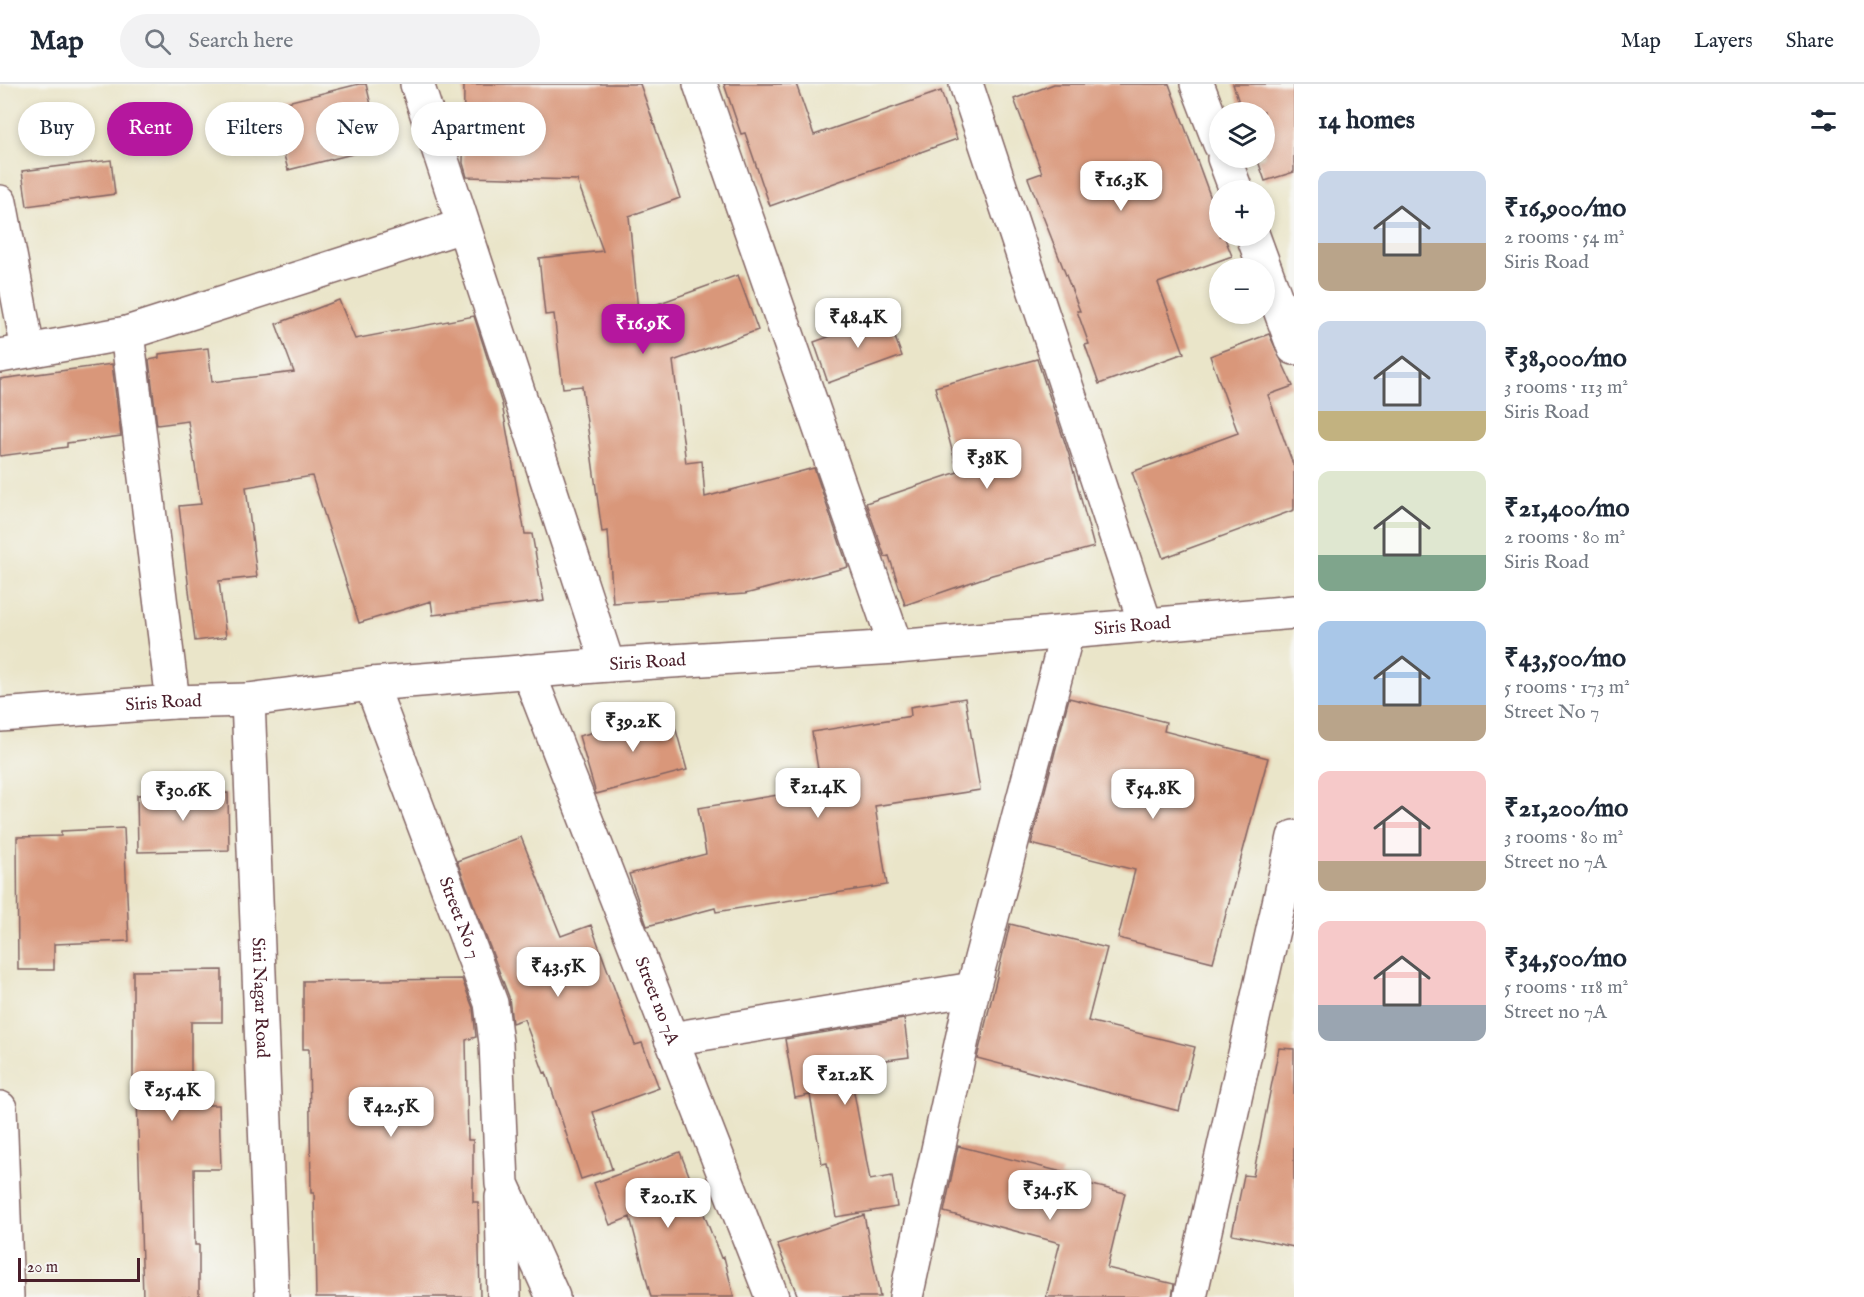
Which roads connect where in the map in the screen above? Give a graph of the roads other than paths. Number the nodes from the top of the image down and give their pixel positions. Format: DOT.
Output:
graph roads {
  1 [pos="417,84"];
  2 [pos="700,84"];
  3 [pos="1197,84"];
  4 [pos="972,86"];
  5 [pos="1209,115"];
  6 [pos="0,202"];
  7 [pos="462,226"];
  8 [pos="1257,246"];
  9 [pos="127,333"];
  10 [pos="1294,348"];
  11 [pos="14,353"];
  12 [pos="1294,612"];
  13 [pos="1146,626"];
  14 [pos="1067,633"];
  15 [pos="896,647"];
  16 [pos="608,665"];
  17 [pos="528,671"];
  18 [pos="371,684"];
  19 [pos="248,700"];
  20 [pos="173,702"];
  21 [pos="0,715"];
  22 [pos="1294,837"];
  23 [pos="973,989"];
  24 [pos="671,1039"];
  25 [pos="0,1108"];
  26 [pos="502,1184"];
  27 [pos="7,1297"];
  28 [pos="272,1297"];
  29 [pos="504,1297"];
  30 [pos="554,1297"];
  31 [pos="772,1297"];
  32 [pos="906,1297"];
  33 [pos="1190,1297"];
  1 -- 7 [label="street"];
  2 -- 15 [label="street"];
  3 -- 5 [label="street"];
  4 -- 13 [label="street"];
  6 -- 11 [label="street"];
  7 -- 9 [label="street"];
  7 -- 16 [label="street"];
  8 -- 10 [label="street"];
  9 -- 11 [label="street"];
  9 -- 20 [label="street"];
  12 -- 13 [label="street, Siris Road"];
  13 -- 14 [label="street, Siris Road"];
  14 -- 15 [label="street, Siris Road"];
  14 -- 23 [label="street"];
  15 -- 16 [label="street, Siris Road"];
  16 -- 17 [label="street, Siris Road"];
  17 -- 18 [label="street, Siris Road"];
  17 -- 24 [label="street, Street no 7A"];
  18 -- 19 [label="street, Siris Road"];
  18 -- 26 [label="street, Street No 7"];
  19 -- 20 [label="street, Siris Road"];
  19 -- 28 [label="street, Siri Nagar Road"];
  20 -- 21 [label="street, Siris Road"];
  22 -- 33 [label="street"];
  23 -- 24 [label="street"];
  23 -- 32 [label="street"];
  24 -- 31 [label="street, Street no 7A"];
  25 -- 27 [label="street"];
  26 -- 29 [label="street"];
  26 -- 30 [label="street, Street No 7"];
}
